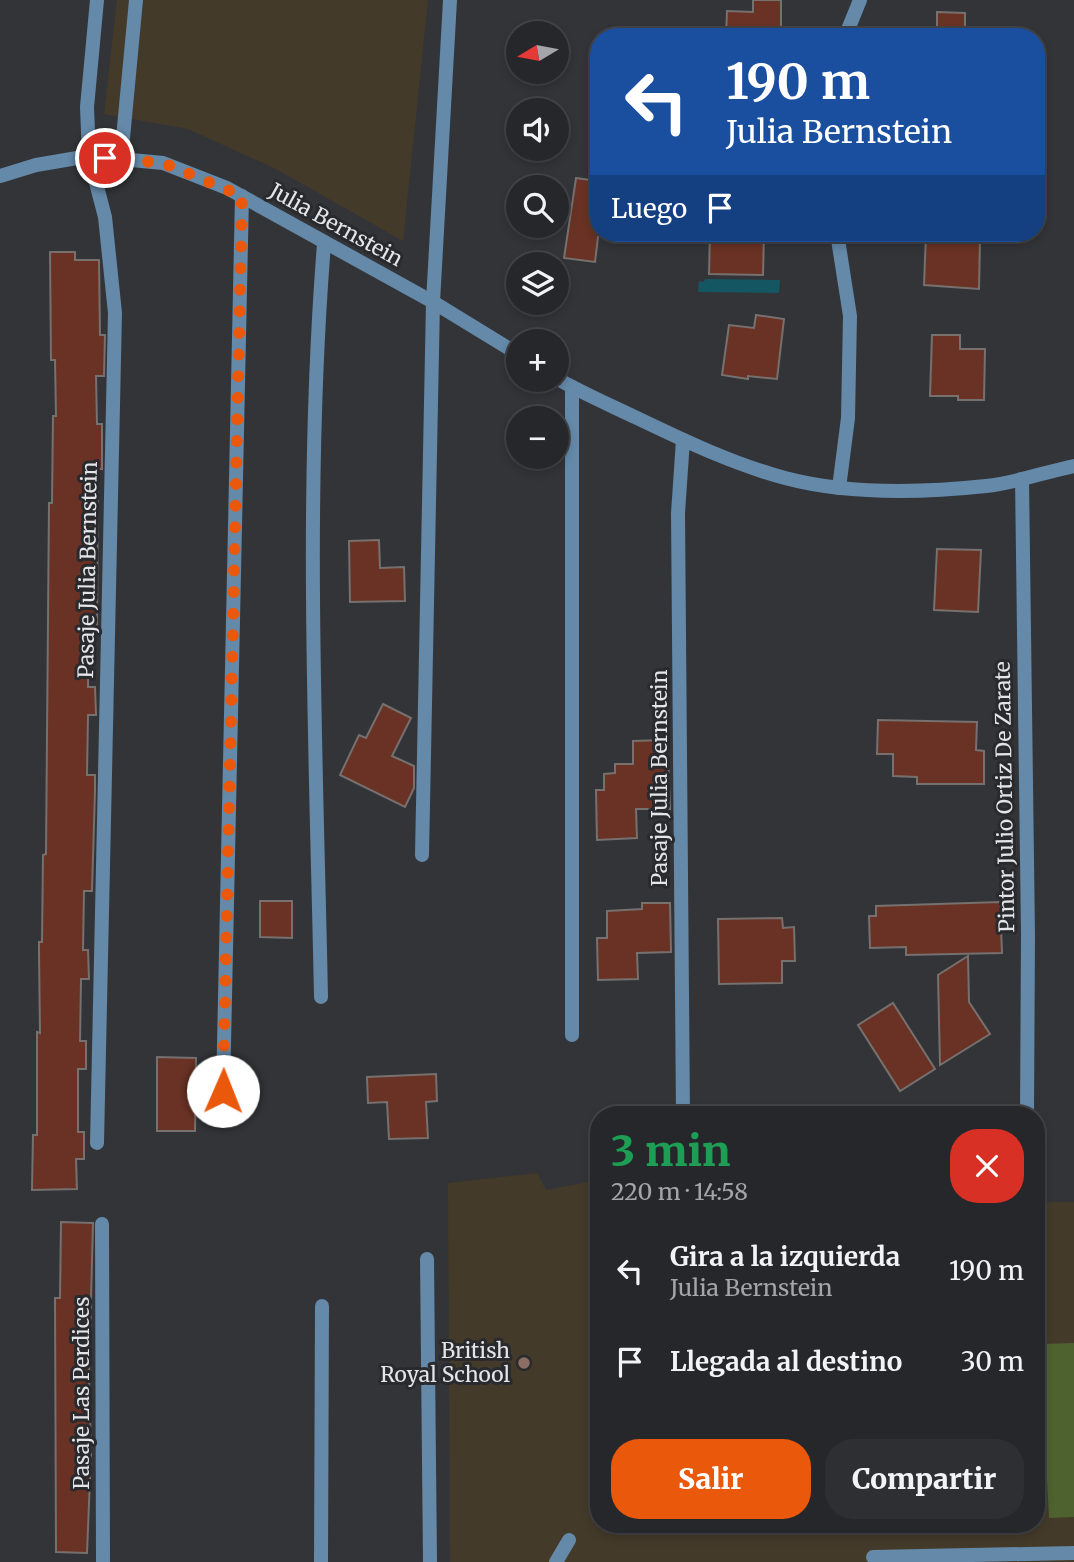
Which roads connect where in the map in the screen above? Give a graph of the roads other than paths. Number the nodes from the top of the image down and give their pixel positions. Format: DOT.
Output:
graph roads {
  1 [pos="97,0"];
  2 [pos="136,0"];
  3 [pos="450,0"];
  4 [pos="860,0"];
  5 [pos="849,28"];
  6 [pos="89,156"];
  7 [pos="121,159"];
  8 [pos="0,176"];
  9 [pos="242,196"];
  10 [pos="838,242"];
  11 [pos="324,244"];
  12 [pos="433,302"];
  13 [pos="506,347"];
  14 [pos="569,385"];
  15 [pos="572,387"];
  16 [pos="683,440"];
  17 [pos="1074,467"];
  18 [pos="1022,479"];
  19 [pos="839,488"];
  20 [pos="422,855"];
  21 [pos="321,997"];
  22 [pos="572,1035"];
  23 [pos="223,1091"];
  24 [pos="683,1106"];
  25 [pos="1027,1106"];
  26 [pos="97,1143"];
  27 [pos="102,1224"];
  28 [pos="427,1259"];
  29 [pos="322,1306"];
  30 [pos="569,1540"];
  31 [pos="1074,1553"];
  32 [pos="873,1557"];
  33 [pos="103,1562"];
  34 [pos="321,1562"];
  35 [pos="430,1562"];
  36 [pos="556,1562"];
  1 -- 6 [label="street, Pasaje Julia Bernstein"];
  2 -- 7 [label="street"];
  3 -- 12 [label="street"];
  4 -- 5 [label="street"];
  6 -- 7 [label="street, Julia Bernstein"];
  6 -- 8 [label="street, Julia Bernstein"];
  6 -- 26 [label="street, Pasaje Julia Bernstein"];
  7 -- 9 [label="street, Julia Bernstein"];
  9 -- 11 [label="street, Julia Bernstein"];
  9 -- 23 [label="street"];
  10 -- 19 [label="street"];
  11 -- 12 [label="street, Julia Bernstein"];
  11 -- 21 [label="street"];
  12 -- 13 [label="street, Julia Bernstein"];
  12 -- 20 [label="street"];
  14 -- 15 [label="street"];
  15 -- 16 [label="street"];
  15 -- 22 [label="street"];
  16 -- 19 [label="street"];
  16 -- 24 [label="street, Pasaje Julia Bernstein"];
  17 -- 18 [label="street"];
  18 -- 19 [label="street"];
  18 -- 25 [label="street, Pintor Julio Ortiz De Zarate"];
  27 -- 33 [label="street, Pasaje Las Perdices"];
  28 -- 35 [label="street"];
  29 -- 34 [label="street"];
  30 -- 36 [label="street"];
  31 -- 32 [label="street"];
}
